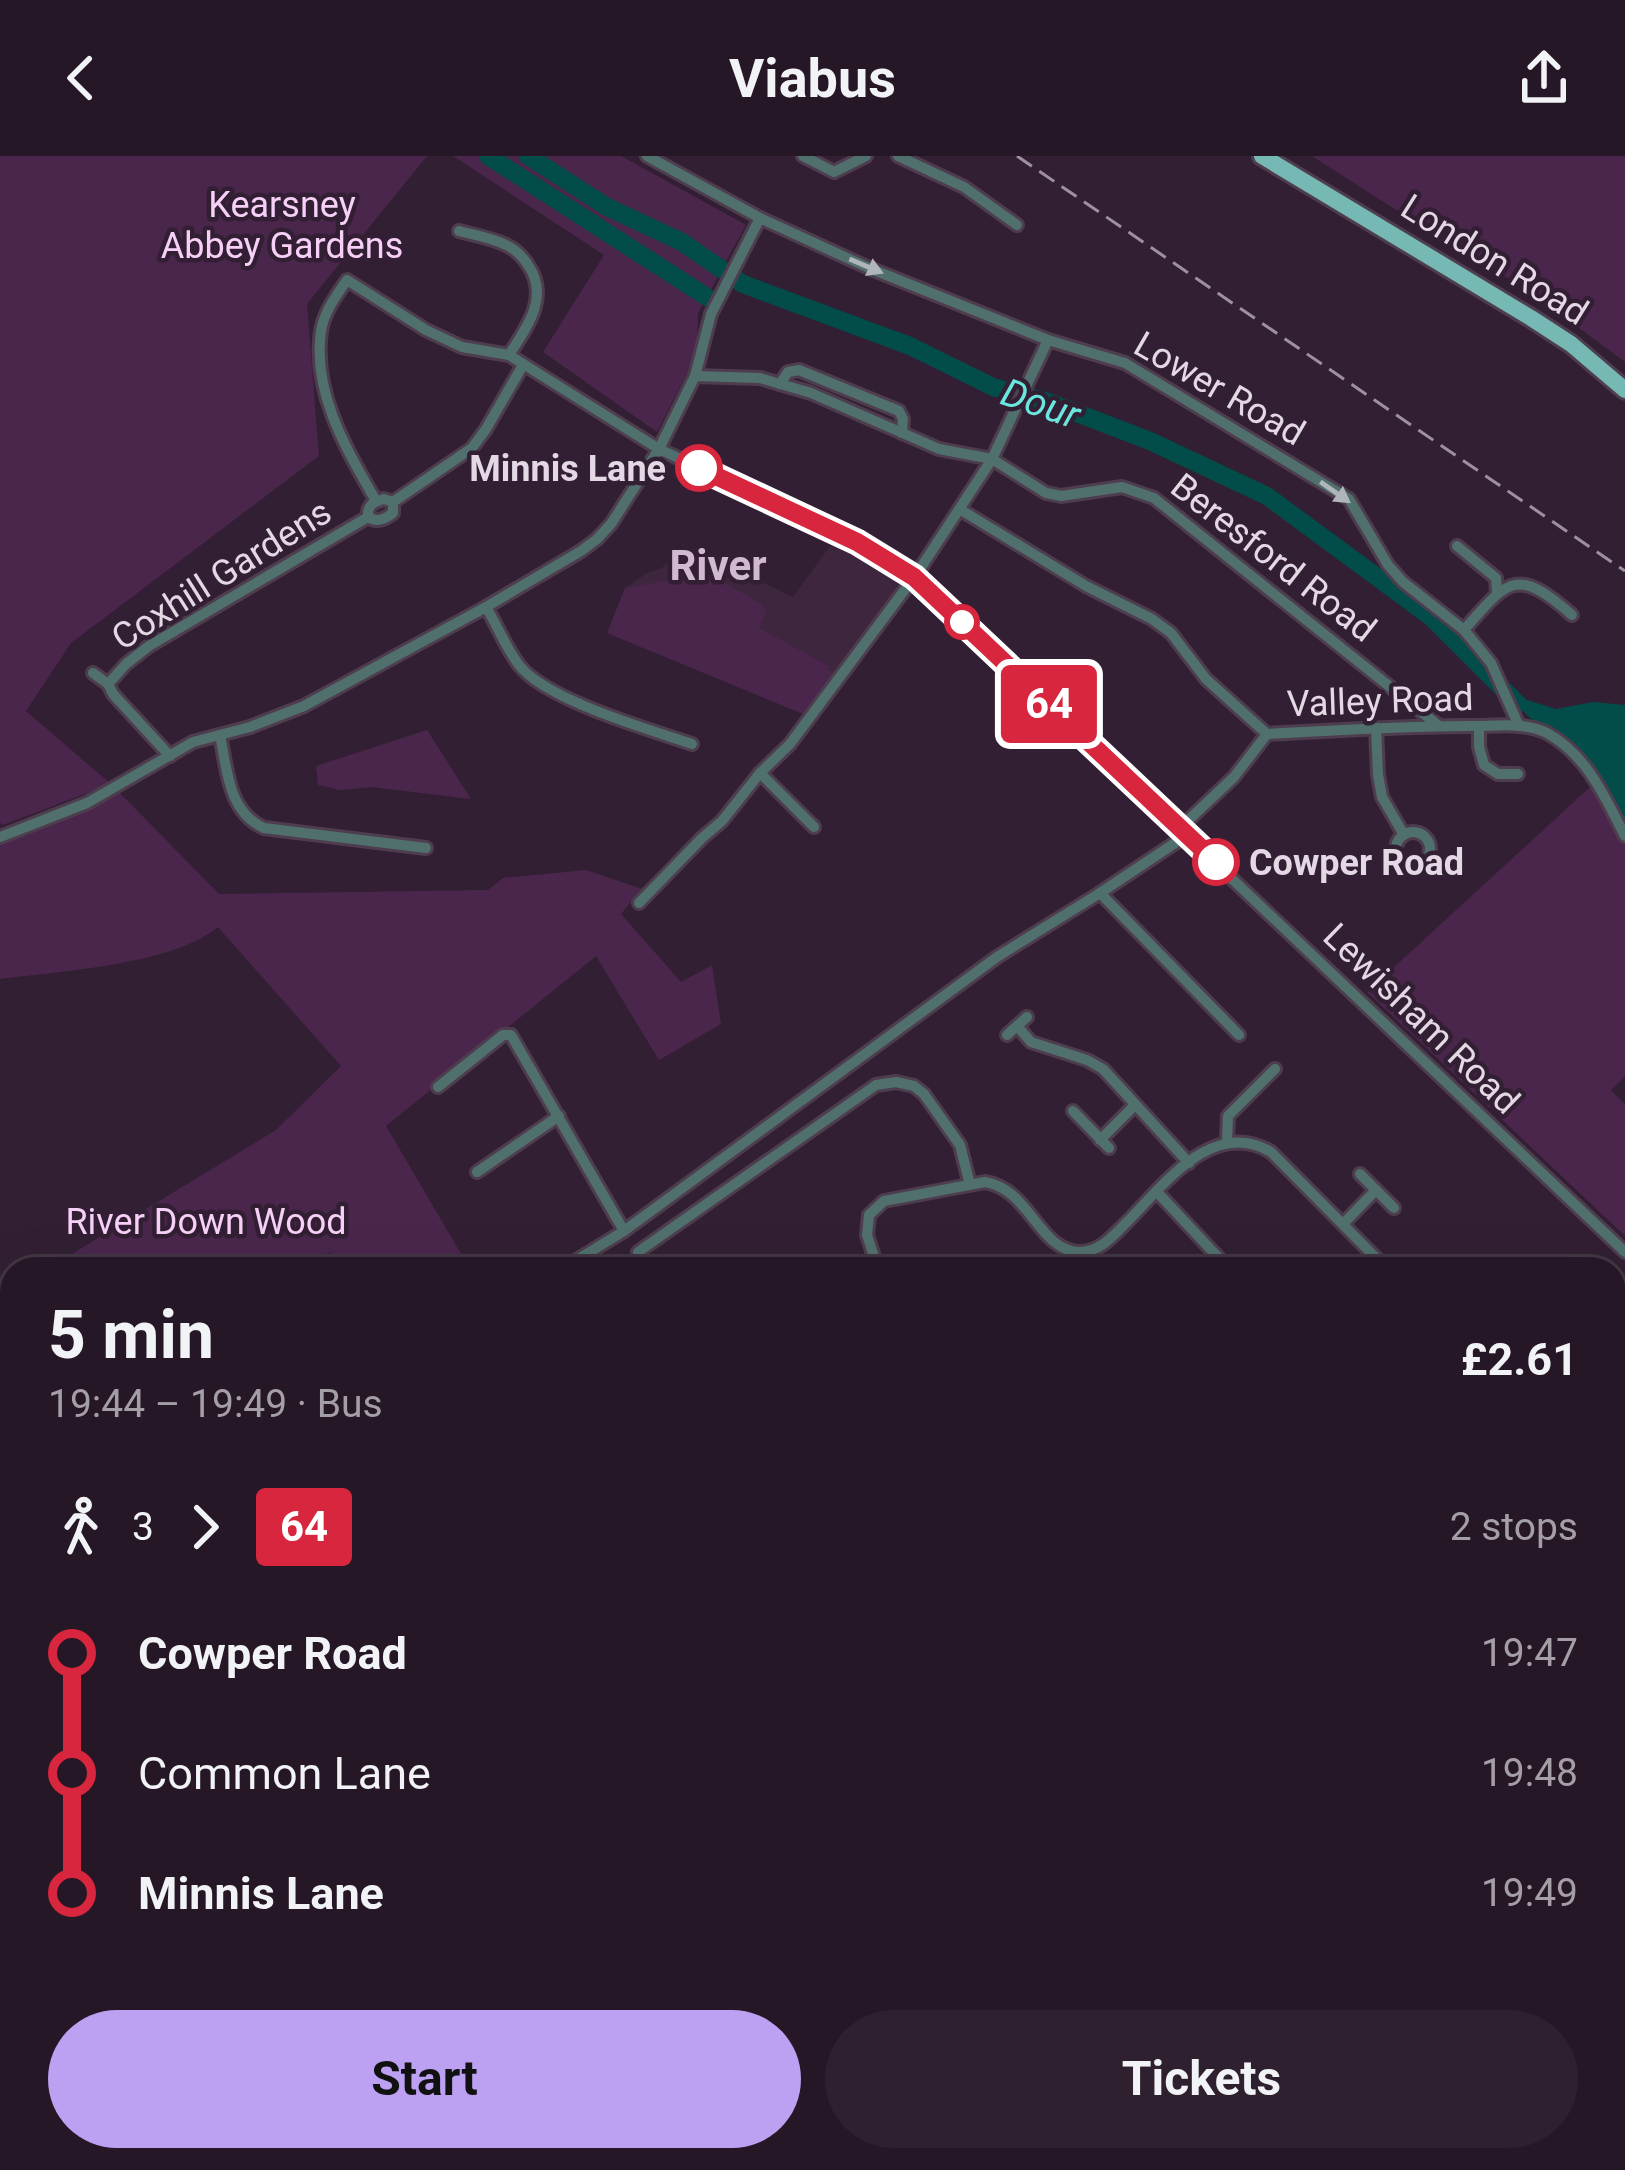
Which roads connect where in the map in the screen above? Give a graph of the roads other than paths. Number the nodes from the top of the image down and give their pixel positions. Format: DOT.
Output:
graph roads {
  1 [pos="648,156"];
  2 [pos="803,156"];
  3 [pos="866,156"];
  4 [pos="898,156"];
  5 [pos="1262,156"];
  6 [pos="760,218"];
  7 [pos="1017,225"];
  8 [pos="459,230"];
  9 [pos="1048,340"];
  10 [pos="509,355"];
  11 [pos="523,365"];
  12 [pos="695,376"];
  13 [pos="780,384"];
  14 [pos="1625,390"];
  15 [pos="902,433"];
  16 [pos="659,449"];
  17 [pos="992,460"];
  18 [pos="376,501"];
  19 [pos="393,502"];
  20 [pos="961,510"];
  21 [pos="368,517"];
  22 [pos="1457,546"];
  23 [pos="914,577"];
  24 [pos="1497,592"];
  25 [pos="487,607"];
  26 [pos="1572,615"];
  27 [pos="1464,631"];
  28 [pos="94,674"];
  29 [pos="109,684"];
  30 [pos="1438,726"];
  31 [pos="1479,726"];
  32 [pos="1519,726"];
  33 [pos="1376,728"];
  34 [pos="1268,734"];
  35 [pos="220,735"];
  36 [pos="692,744"];
  37 [pos="170,756"];
  38 [pos="760,773"];
  39 [pos="1518,774"];
  40 [pos="814,826"];
  41 [pos="1184,831"];
  42 [pos="1403,835"];
  43 [pos="0,836"];
  44 [pos="1625,836"];
  45 [pos="418,844"];
  46 [pos="1100,893"];
  47 [pos="639,903"];
  48 [pos="1017,1026"];
  49 [pos="1239,1035"];
  50 [pos="1275,1070"];
  51 [pos="438,1087"];
  52 [pos="1136,1105"];
  53 [pos="1073,1111"];
  54 [pos="559,1116"];
  55 [pos="1227,1142"];
  56 [pos="1189,1162"];
  57 [pos="477,1172"];
  58 [pos="1360,1174"];
  59 [pos="970,1185"];
  60 [pos="1376,1190"];
  61 [pos="1157,1192"];
  62 [pos="1394,1208"];
  63 [pos="1342,1224"];
  64 [pos="624,1232"];
  65 [pos="638,1252"];
  66 [pos="1625,1252"];
  67 [pos="582,1257"];
  68 [pos="874,1257"];
  69 [pos="1218,1257"];
  70 [pos="1375,1257"];
  1 -- 6 [label="street, Lower Road"];
  2 -- 3 [label="street"];
  4 -- 7 [label="street"];
  5 -- 14 [label="main road, London Road"];
  6 -- 9 [label="street, Lower Road, one-way"];
  6 -- 12 [label="street"];
  8 -- 10 [label="street"];
  9 -- 17 [label="street"];
  9 -- 27 [label="street, Lower Road, one-way"];
  10 -- 11 [label="street, Lewisham Road"];
  10 -- 18 [label="street"];
  11 -- 16 [label="street, Lewisham Road"];
  11 -- 19 [label="street, Coxhill Gardens"];
  12 -- 13 [label="street"];
  12 -- 16 [label="street"];
  13 -- 15 [label="street, Beresford Road"];
  13 -- 15 [label="street"];
  15 -- 17 [label="street, Beresford Road"];
  16 -- 23 [label="street, Lewisham Road"];
  16 -- 25 [label="street"];
  17 -- 20 [label="street"];
  17 -- 30 [label="street, Beresford Road"];
  18 -- 19 [label="street, Coxhill Gardens"];
  18 -- 21 [label="street, Coxhill Gardens"];
  19 -- 21 [label="street, Coxhill Gardens"];
  20 -- 23 [label="street"];
  20 -- 34 [label="street, Valley Road"];
  21 -- 29 [label="street, Coxhill Gardens"];
  22 -- 24 [label="street"];
  23 -- 38 [label="street"];
  23 -- 41 [label="street, Lewisham Road"];
  24 -- 26 [label="street"];
  24 -- 27 [label="street"];
  25 -- 35 [label="street"];
  25 -- 36 [label="street"];
  27 -- 32 [label="street, Lower Road"];
  28 -- 29 [label="street, Coxhill Gardens"];
  29 -- 37 [label="street, Coxhill Gardens"];
  30 -- 31 [label="street, Valley Road"];
  30 -- 33 [label="street, Valley Road"];
  31 -- 32 [label="street, Valley Road"];
  31 -- 39 [label="street"];
  32 -- 44 [label="street"];
  33 -- 34 [label="street, Valley Road"];
  33 -- 42 [label="street"];
  34 -- 41 [label="street"];
  35 -- 37 [label="street"];
  35 -- 45 [label="street"];
  37 -- 43 [label="street"];
  38 -- 40 [label="street"];
  38 -- 47 [label="street"];
  41 -- 46 [label="street"];
  41 -- 66 [label="street, Lewisham Road"];
  46 -- 49 [label="street"];
  46 -- 64 [label="street"];
  48 -- 52 [label="street"];
  50 -- 55 [label="street"];
  51 -- 54 [label="street"];
  52 -- 53 [label="street"];
  52 -- 56 [label="street"];
  54 -- 57 [label="street"];
  54 -- 64 [label="street"];
  55 -- 56 [label="street"];
  55 -- 63 [label="street"];
  56 -- 61 [label="street"];
  58 -- 60 [label="street"];
  59 -- 61 [label="street"];
  59 -- 65 [label="street"];
  59 -- 68 [label="street"];
  60 -- 62 [label="street"];
  60 -- 63 [label="street"];
  61 -- 69 [label="street"];
  63 -- 70 [label="street"];
  64 -- 67 [label="street"];
}
